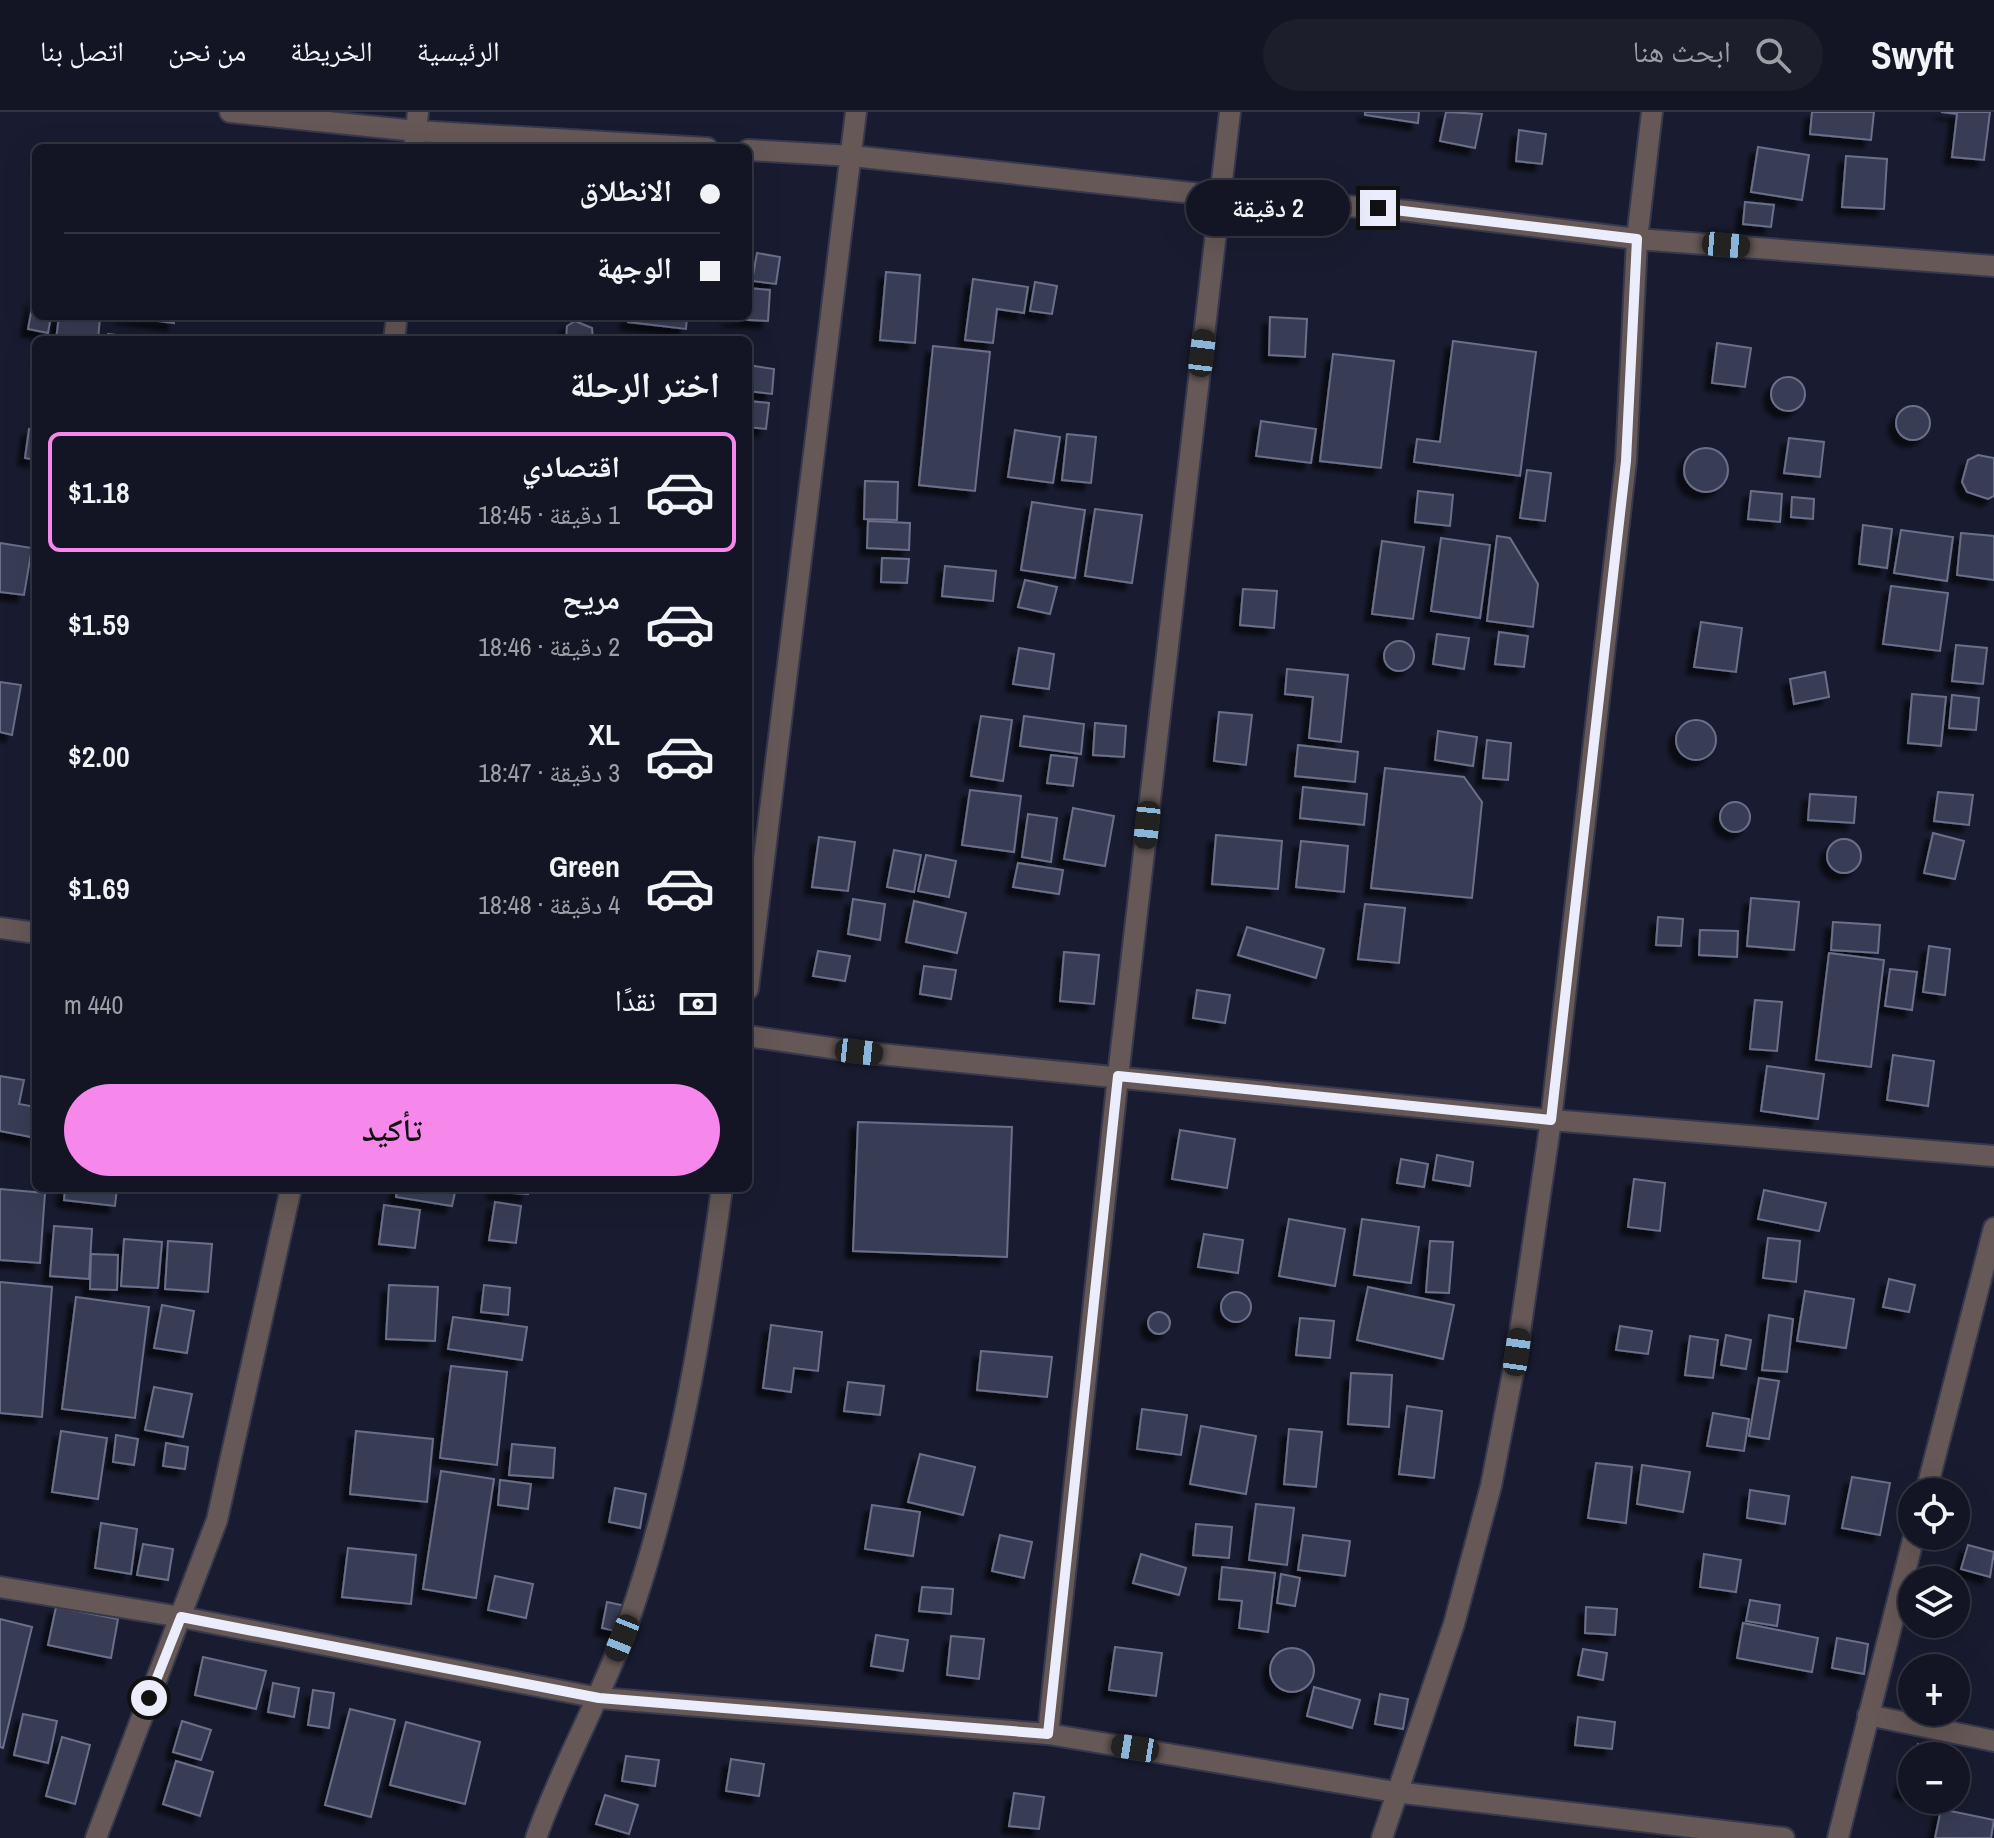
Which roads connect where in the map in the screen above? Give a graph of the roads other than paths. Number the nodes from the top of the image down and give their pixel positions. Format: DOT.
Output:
graph roads {
  1 [pos="230,112"];
  2 [pos="856,112"];
  3 [pos="1230,112"];
  4 [pos="1652,112"];
  5 [pos="416,130"];
  6 [pos="642,144"];
  7 [pos="752,150"];
  8 [pos="852,156"];
  9 [pos="1220,196"];
  10 [pos="1637,239"];
  11 [pos="1994,266"];
  12 [pos="0,928"];
  13 [pos="32,932"];
  14 [pos="752,957"];
  15 [pos="752,1037"];
  16 [pos="1118,1076"];
  17 [pos="1551,1120"];
  18 [pos="1994,1156"];
  19 [pos="290,1192"];
  20 [pos="721,1192"];
  21 [pos="1994,1228"];
  22 [pos="1930,1478"];
  23 [pos="1910,1550"];
  24 [pos="0,1587"];
  25 [pos="181,1617"];
  26 [pos="599,1698"];
  27 [pos="1868,1715"];
  28 [pos="1048,1734"];
  29 [pos="1994,1741"];
  30 [pos="1395,1792"];
  31 [pos="96,1838"];
  32 [pos="536,1838"];
  33 [pos="1382,1838"];
  34 [pos="1784,1838"];
  35 [pos="1838,1838"];
  1 -- 5 [label="street"];
  2 -- 8 [label="street"];
  3 -- 9 [label="street"];
  4 -- 10 [label="street"];
  5 -- 6 [label="street"];
  7 -- 8 [label="street"];
  8 -- 9 [label="street"];
  8 -- 14 [label="street"];
  9 -- 10 [label="street"];
  9 -- 16 [label="street"];
  10 -- 11 [label="street"];
  10 -- 17 [label="street"];
  12 -- 13 [label="street"];
  15 -- 16 [label="street"];
  16 -- 17 [label="street"];
  16 -- 28 [label="street"];
  17 -- 18 [label="street"];
  17 -- 30 [label="street"];
  19 -- 25 [label="street"];
  20 -- 26 [label="street"];
  21 -- 22 [label="street"];
  23 -- 27 [label="street"];
  24 -- 25 [label="street"];
  25 -- 26 [label="street"];
  25 -- 31 [label="street"];
  26 -- 28 [label="street"];
  26 -- 32 [label="street"];
  27 -- 29 [label="street"];
  27 -- 35 [label="street"];
  28 -- 30 [label="street"];
  30 -- 33 [label="street"];
  30 -- 34 [label="street"];
}
